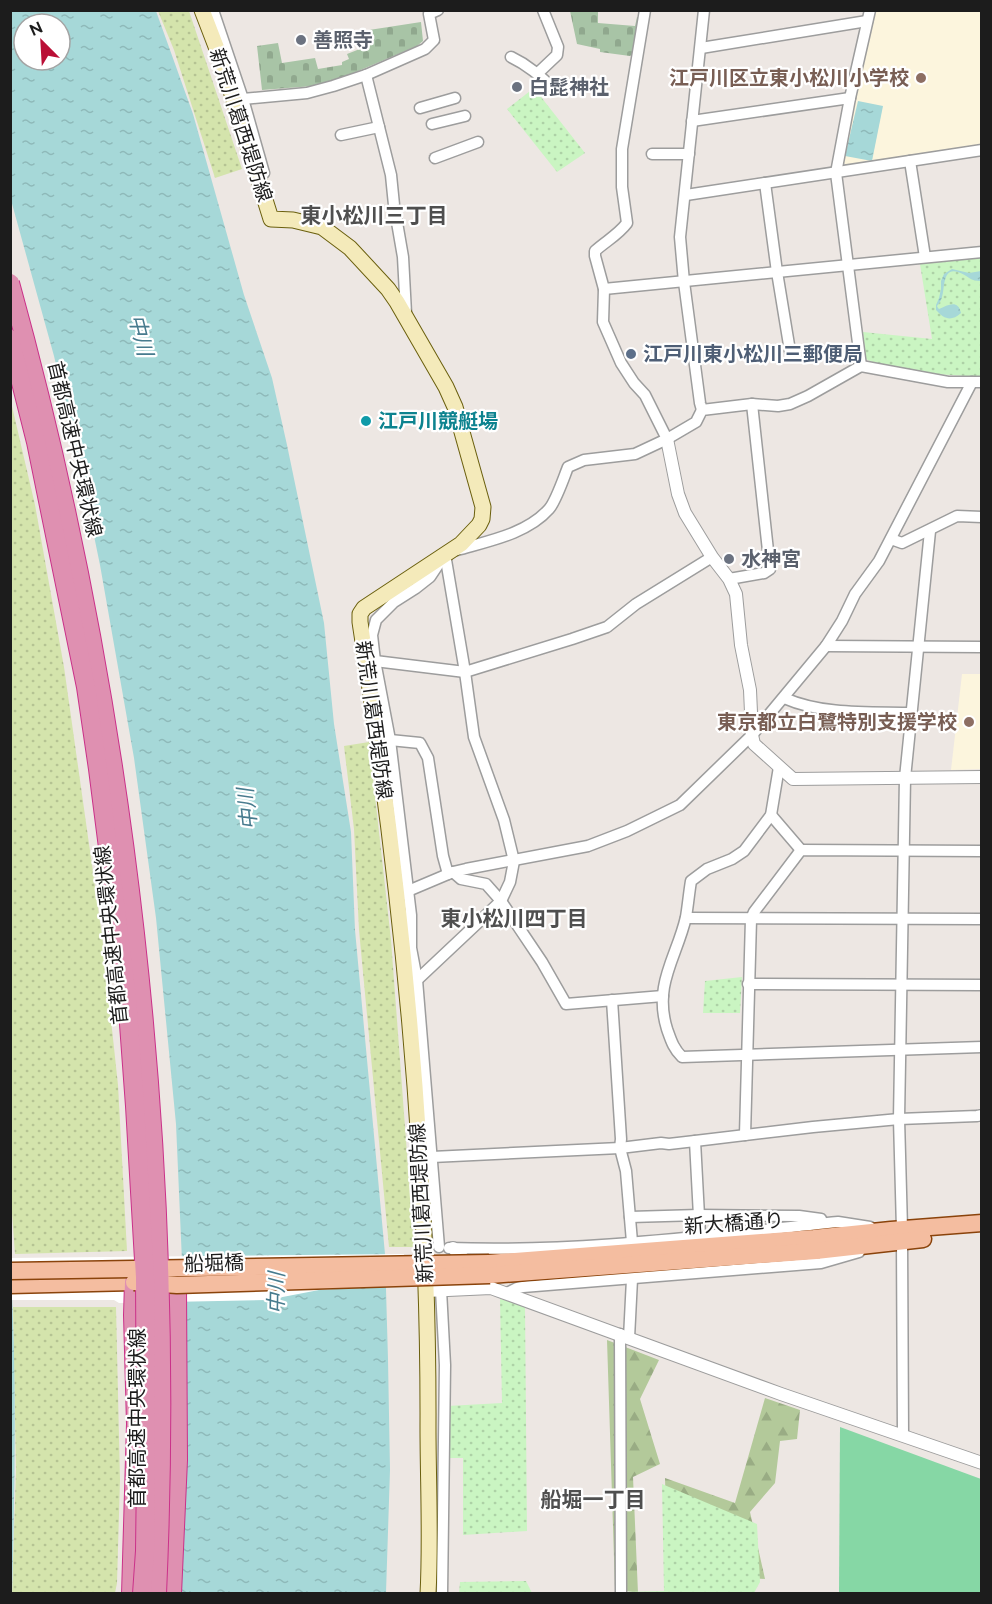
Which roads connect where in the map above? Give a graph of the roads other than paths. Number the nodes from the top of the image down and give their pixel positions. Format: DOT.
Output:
graph roads {
  1 [pos="202,10"];
  2 [pos="213,10"];
  3 [pos="438,10"];
  4 [pos="543,10"];
  5 [pos="645,10"];
  6 [pos="704,10"];
  7 [pos="868,16"];
  8 [pos="219,41"];
  9 [pos="701,48"];
  10 [pos="511,57"];
  11 [pos="537,73"];
  12 [pos="366,75"];
  13 [pos="554,88"];
  14 [pos="455,98"];
  15 [pos="850,98"];
  16 [pos="243,99"];
  17 [pos="420,108"];
  18 [pos="465,116"];
  19 [pos="692,121"];
  20 [pos="432,124"];
  21 [pos="379,127"];
  22 [pos="341,135"];
  23 [pos="478,142"];
  24 [pos="981,150"];
  25 [pos="652,154"];
  26 [pos="689,154"];
  27 [pos="435,158"];
  28 [pos="910,160"];
  29 [pos="836,173"];
  30 [pos="765,183"];
  31 [pos="686,195"];
  32 [pos="278,220"];
  33 [pos="981,252"];
  34 [pos="925,256"];
  35 [pos="847,265"];
  36 [pos="777,272"];
  37 [pos="684,282"];
  38 [pos="10,283"];
  39 [pos="604,289"];
  40 [pos="406,316"];
  41 [pos="10,339"];
  42 [pos="790,351"];
  43 [pos="861,366"];
  44 [pos="976,382"];
  45 [pos="752,404"];
  46 [pos="702,410"];
  47 [pos="667,439"];
  48 [pos="981,517"];
  49 [pos="930,531"];
  50 [pos="891,539"];
  51 [pos="445,554"];
  52 [pos="712,557"];
  53 [pos="729,579"];
  54 [pos="826,646"];
  55 [pos="918,647"];
  56 [pos="981,647"];
  57 [pos="375,661"];
  58 [pos="465,672"];
  59 [pos="784,698"];
  60 [pos="911,713"];
  61 [pos="752,735"];
  62 [pos="390,740"];
  63 [pos="779,767"];
  64 [pos="981,777"];
  65 [pos="905,778"];
  66 [pos="771,815"];
  67 [pos="801,850"];
  68 [pos="903,851"];
  69 [pos="981,851"];
  70 [pos="514,861"];
  71 [pos="451,873"];
  72 [pos="408,891"];
  73 [pos="501,901"];
  74 [pos="686,918"];
  75 [pos="751,919"];
  76 [pos="903,919"];
  77 [pos="981,919"];
  78 [pos="407,949"];
  79 [pos="417,980"];
  80 [pos="748,984"];
  81 [pos="901,984"];
  82 [pos="981,985"];
  83 [pos="663,996"];
  84 [pos="612,1000"];
  85 [pos="981,1047"];
  86 [pos="900,1050"];
  87 [pos="747,1055"];
  88 [pos="981,1115"];
  89 [pos="899,1119"];
  90 [pos="745,1136"];
  91 [pos="695,1141"];
  92 [pos="620,1148"];
  93 [pos="432,1157"];
  94 [pos="699,1215"];
  95 [pos="630,1217"];
  96 [pos="838,1222"];
  97 [pos="981,1223"];
  98 [pos="981,1234"];
  99 [pos="700,1235"];
  100 [pos="897,1235"];
  101 [pos="632,1242"];
  102 [pos="432,1248"];
  103 [pos="453,1248"];
  104 [pos="152,1269"];
  105 [pos="10,1270"];
  106 [pos="490,1275"];
  107 [pos="632,1278"];
  108 [pos="134,1282"];
  109 [pos="10,1285"];
  110 [pos="177,1285"];
  111 [pos="433,1290"];
  112 [pos="507,1293"];
  113 [pos="624,1336"];
  114 [pos="903,1435"];
  115 [pos="981,1463"];
  116 [pos="131,1593"];
  117 [pos="142,1593"];
  118 [pos="157,1593"];
  119 [pos="172,1593"];
  120 [pos="428,1593"];
  121 [pos="442,1593"];
  122 [pos="621,1593"];
  1 -- 8 [label="main road, 新荒川葛西堤防線"];
  2 -- 8 [label="street"];
  3 -- 12 [label="street"];
  4 -- 11 [label="street"];
  5 -- 39 [label="street"];
  6 -- 9 [label="street"];
  7 -- 9 [label="street"];
  7 -- 15 [label="street"];
  8 -- 16 [label="street"];
  8 -- 32 [label="main road, 新荒川葛西堤防線"];
  9 -- 19 [label="street"];
  10 -- 11 [label="street"];
  11 -- 13 [label="street"];
  12 -- 16 [label="street"];
  12 -- 21 [label="street"];
  14 -- 17 [label="street"];
  15 -- 19 [label="street"];
  15 -- 29 [label="street"];
  16 -- 32 [label="street"];
  18 -- 20 [label="street"];
  19 -- 26 [label="street"];
  21 -- 22 [label="street"];
  21 -- 40 [label="street"];
  23 -- 27 [label="street"];
  24 -- 28 [label="street"];
  25 -- 26 [label="street"];
  26 -- 31 [label="street"];
  28 -- 29 [label="street"];
  28 -- 34 [label="street"];
  29 -- 30 [label="street"];
  29 -- 35 [label="street"];
  30 -- 31 [label="street"];
  30 -- 36 [label="street"];
  31 -- 37 [label="street"];
  32 -- 40 [label="main road, 新荒川葛西堤防線"];
  33 -- 34 [label="street"];
  34 -- 35 [label="street"];
  35 -- 36 [label="street"];
  35 -- 43 [label="street"];
  36 -- 37 [label="street"];
  36 -- 42 [label="street"];
  37 -- 39 [label="street"];
  37 -- 46 [label="street"];
  38 -- 118 [label="highway, 首都高速中央環状線, bridge"];
  39 -- 47 [label="street"];
  40 -- 51 [label="main road, 新荒川葛西堤防線"];
  41 -- 117 [label="highway, 首都高速中央環状線, bridge"];
  43 -- 44 [label="street"];
  43 -- 45 [label="street"];
  44 -- 50 [label="street"];
  45 -- 46 [label="street"];
  45 -- 53 [label="street"];
  46 -- 47 [label="street"];
  47 -- 51 [label="street"];
  47 -- 52 [label="street"];
  48 -- 49 [label="street"];
  49 -- 50 [label="street"];
  49 -- 55 [label="street"];
  50 -- 54 [label="street"];
  51 -- 57 [label="street"];
  51 -- 58 [label="street"];
  51 -- 78 [label="main road, 新荒川葛西堤防線"];
  52 -- 53 [label="street"];
  52 -- 58 [label="street"];
  53 -- 61 [label="street"];
  54 -- 55 [label="street"];
  54 -- 59 [label="street"];
  55 -- 56 [label="street"];
  55 -- 60 [label="street"];
  57 -- 58 [label="street"];
  57 -- 62 [label="street"];
  58 -- 70 [label="street"];
  59 -- 60 [label="street"];
  59 -- 61 [label="street"];
  60 -- 65 [label="street"];
  61 -- 63 [label="street"];
  61 -- 70 [label="street"];
  62 -- 71 [label="street"];
  62 -- 72 [label="street"];
  63 -- 65 [label="street"];
  63 -- 66 [label="street"];
  64 -- 65 [label="street"];
  65 -- 68 [label="street"];
  66 -- 67 [label="street"];
  66 -- 74 [label="street"];
  67 -- 68 [label="street"];
  67 -- 75 [label="street"];
  68 -- 69 [label="street"];
  68 -- 76 [label="street"];
  70 -- 71 [label="street"];
  70 -- 73 [label="street"];
  71 -- 72 [label="street"];
  71 -- 73 [label="street"];
  72 -- 78 [label="street"];
  73 -- 79 [label="street"];
  73 -- 84 [label="street"];
  74 -- 75 [label="street"];
  74 -- 83 [label="street"];
  75 -- 76 [label="street"];
  75 -- 80 [label="street"];
  76 -- 77 [label="street"];
  76 -- 81 [label="street"];
  78 -- 79 [label="street"];
  78 -- 102 [label="main road, 新荒川葛西堤防線"];
  79 -- 93 [label="street"];
  80 -- 81 [label="street"];
  80 -- 87 [label="street"];
  81 -- 82 [label="street"];
  81 -- 86 [label="street"];
  83 -- 84 [label="street"];
  83 -- 87 [label="street"];
  84 -- 92 [label="street"];
  85 -- 86 [label="street"];
  86 -- 87 [label="street"];
  86 -- 89 [label="street"];
  87 -- 90 [label="street"];
  88 -- 89 [label="street"];
  89 -- 90 [label="street"];
  89 -- 100 [label="street"];
  90 -- 91 [label="street"];
  91 -- 92 [label="street"];
  91 -- 94 [label="street"];
  92 -- 93 [label="street"];
  92 -- 95 [label="street"];
  93 -- 102 [label="street"];
  94 -- 95 [label="street"];
  94 -- 96 [label="street"];
  94 -- 99 [label="street"];
  95 -- 101 [label="street"];
  96 -- 99 [label="street"];
  96 -- 100 [label="street"];
  97 -- 100 [label="main road, 新大橋通り"];
  98 -- 100 [label="main road, 新大橋通り"];
  99 -- 101 [label="street"];
  100 -- 106 [label="main road, 新大橋通り"];
  100 -- 107 [label="street"];
  100 -- 114 [label="street"];
  101 -- 103 [label="street"];
  102 -- 103 [label="street"];
  102 -- 111 [label="main road, 新荒川葛西堤防線"];
  103 -- 106 [label="street"];
  104 -- 105 [label="main road, 船堀橋, bridge"];
  104 -- 106 [label="main road, 船堀橋, bridge"];
  104 -- 108 [label="highway, bridge"];
  104 -- 110 [label="highway, bridge"];
  106 -- 110 [label="main road, 船堀橋, bridge"];
  106 -- 111 [label="street"];
  106 -- 112 [label="street"];
  107 -- 112 [label="street"];
  107 -- 113 [label="street"];
  108 -- 109 [label="main road, 船堀橋"];
  108 -- 110 [label="main road, 船堀橋, bridge"];
  108 -- 116 [label="highway"];
  110 -- 119 [label="highway"];
  111 -- 120 [label="main road, 新荒川葛西堤防線"];
  111 -- 121 [label="street"];
  112 -- 113 [label="street"];
  113 -- 114 [label="street"];
  113 -- 122 [label="street"];
  114 -- 115 [label="street"];
}
